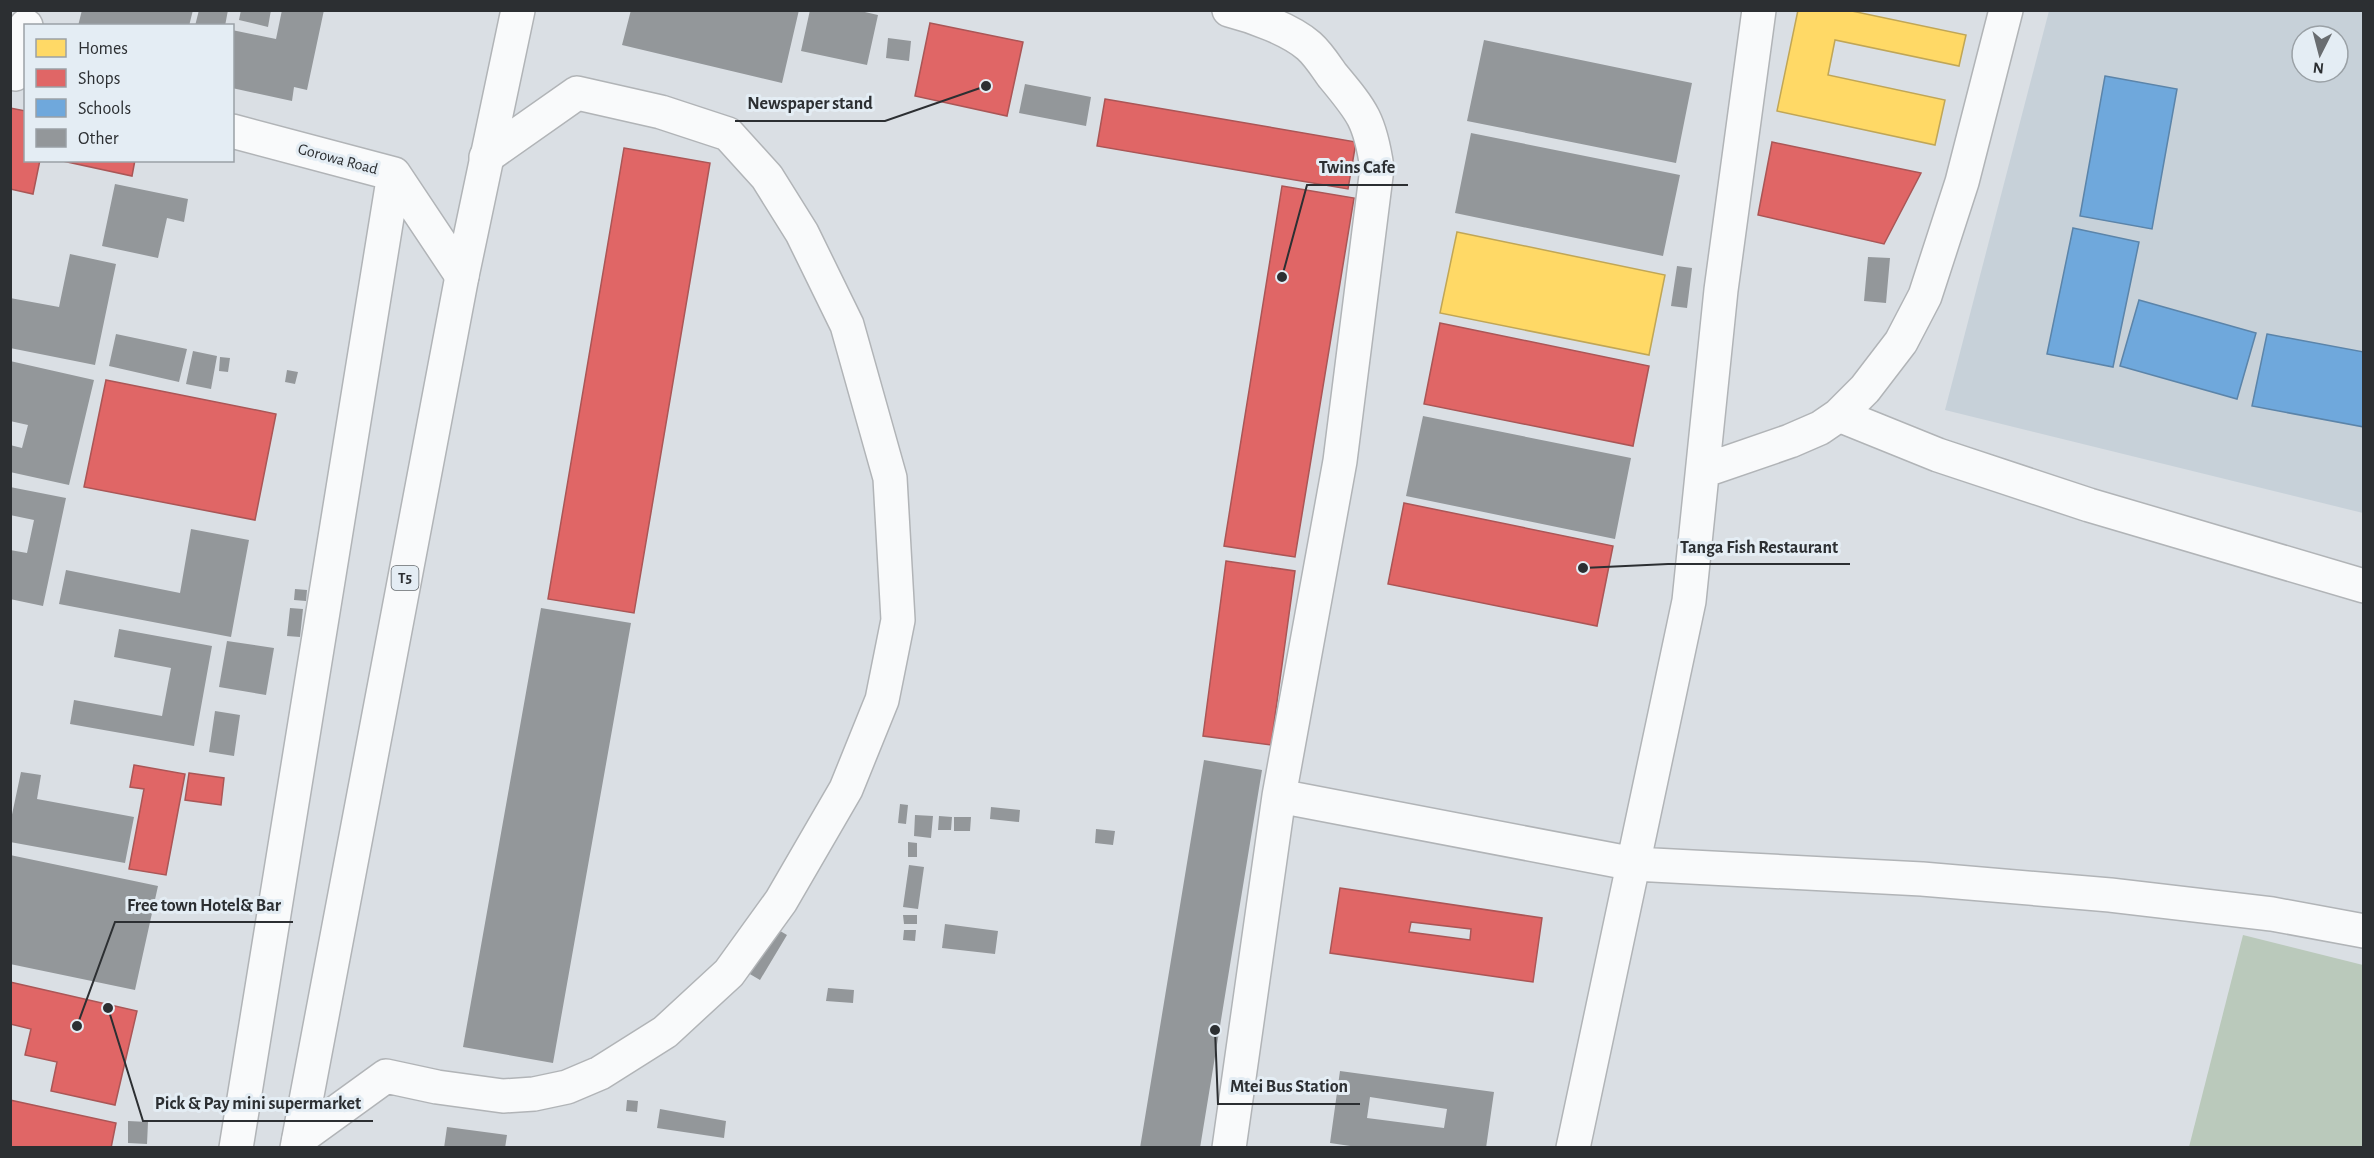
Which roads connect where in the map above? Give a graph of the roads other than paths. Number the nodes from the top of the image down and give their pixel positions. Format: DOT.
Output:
graph roads {
  1 [pos="518,10"];
  2 [pos="1229,10"];
  3 [pos="1759,10"];
  4 [pos="2006,10"];
  5 [pos="24,37"];
  6 [pos="17,74"];
  7 [pos="234,132"];
  8 [pos="486,157"];
  9 [pos="394,174"];
  10 [pos="462,276"];
  11 [pos="1839,416"];
  12 [pos="1703,471"];
  13 [pos="2364,586"];
  14 [pos="1279,796"];
  15 [pos="1634,864"];
  16 [pos="2364,931"];
  17 [pos="298,1143"];
  18 [pos="236,1148"];
  19 [pos="1229,1148"];
  20 [pos="1573,1148"];
  1 -- 8 [label="main road, T5"];
  2 -- 14 [label="main road"];
  3 -- 12 [label="main road"];
  4 -- 11 [label="main road"];
  5 -- 6 [label="main road"];
  7 -- 9 [label="main road, Gorowa Road"];
  8 -- 10 [label="main road, T5"];
  8 -- 17 [label="main road"];
  9 -- 10 [label="main road, Gorowa Road"];
  9 -- 18 [label="main road"];
  10 -- 17 [label="main road, T5"];
  11 -- 12 [label="main road"];
  11 -- 13 [label="main road"];
  12 -- 15 [label="main road"];
  14 -- 15 [label="main road"];
  14 -- 19 [label="main road"];
  15 -- 16 [label="main road"];
  15 -- 20 [label="main road"];
}
